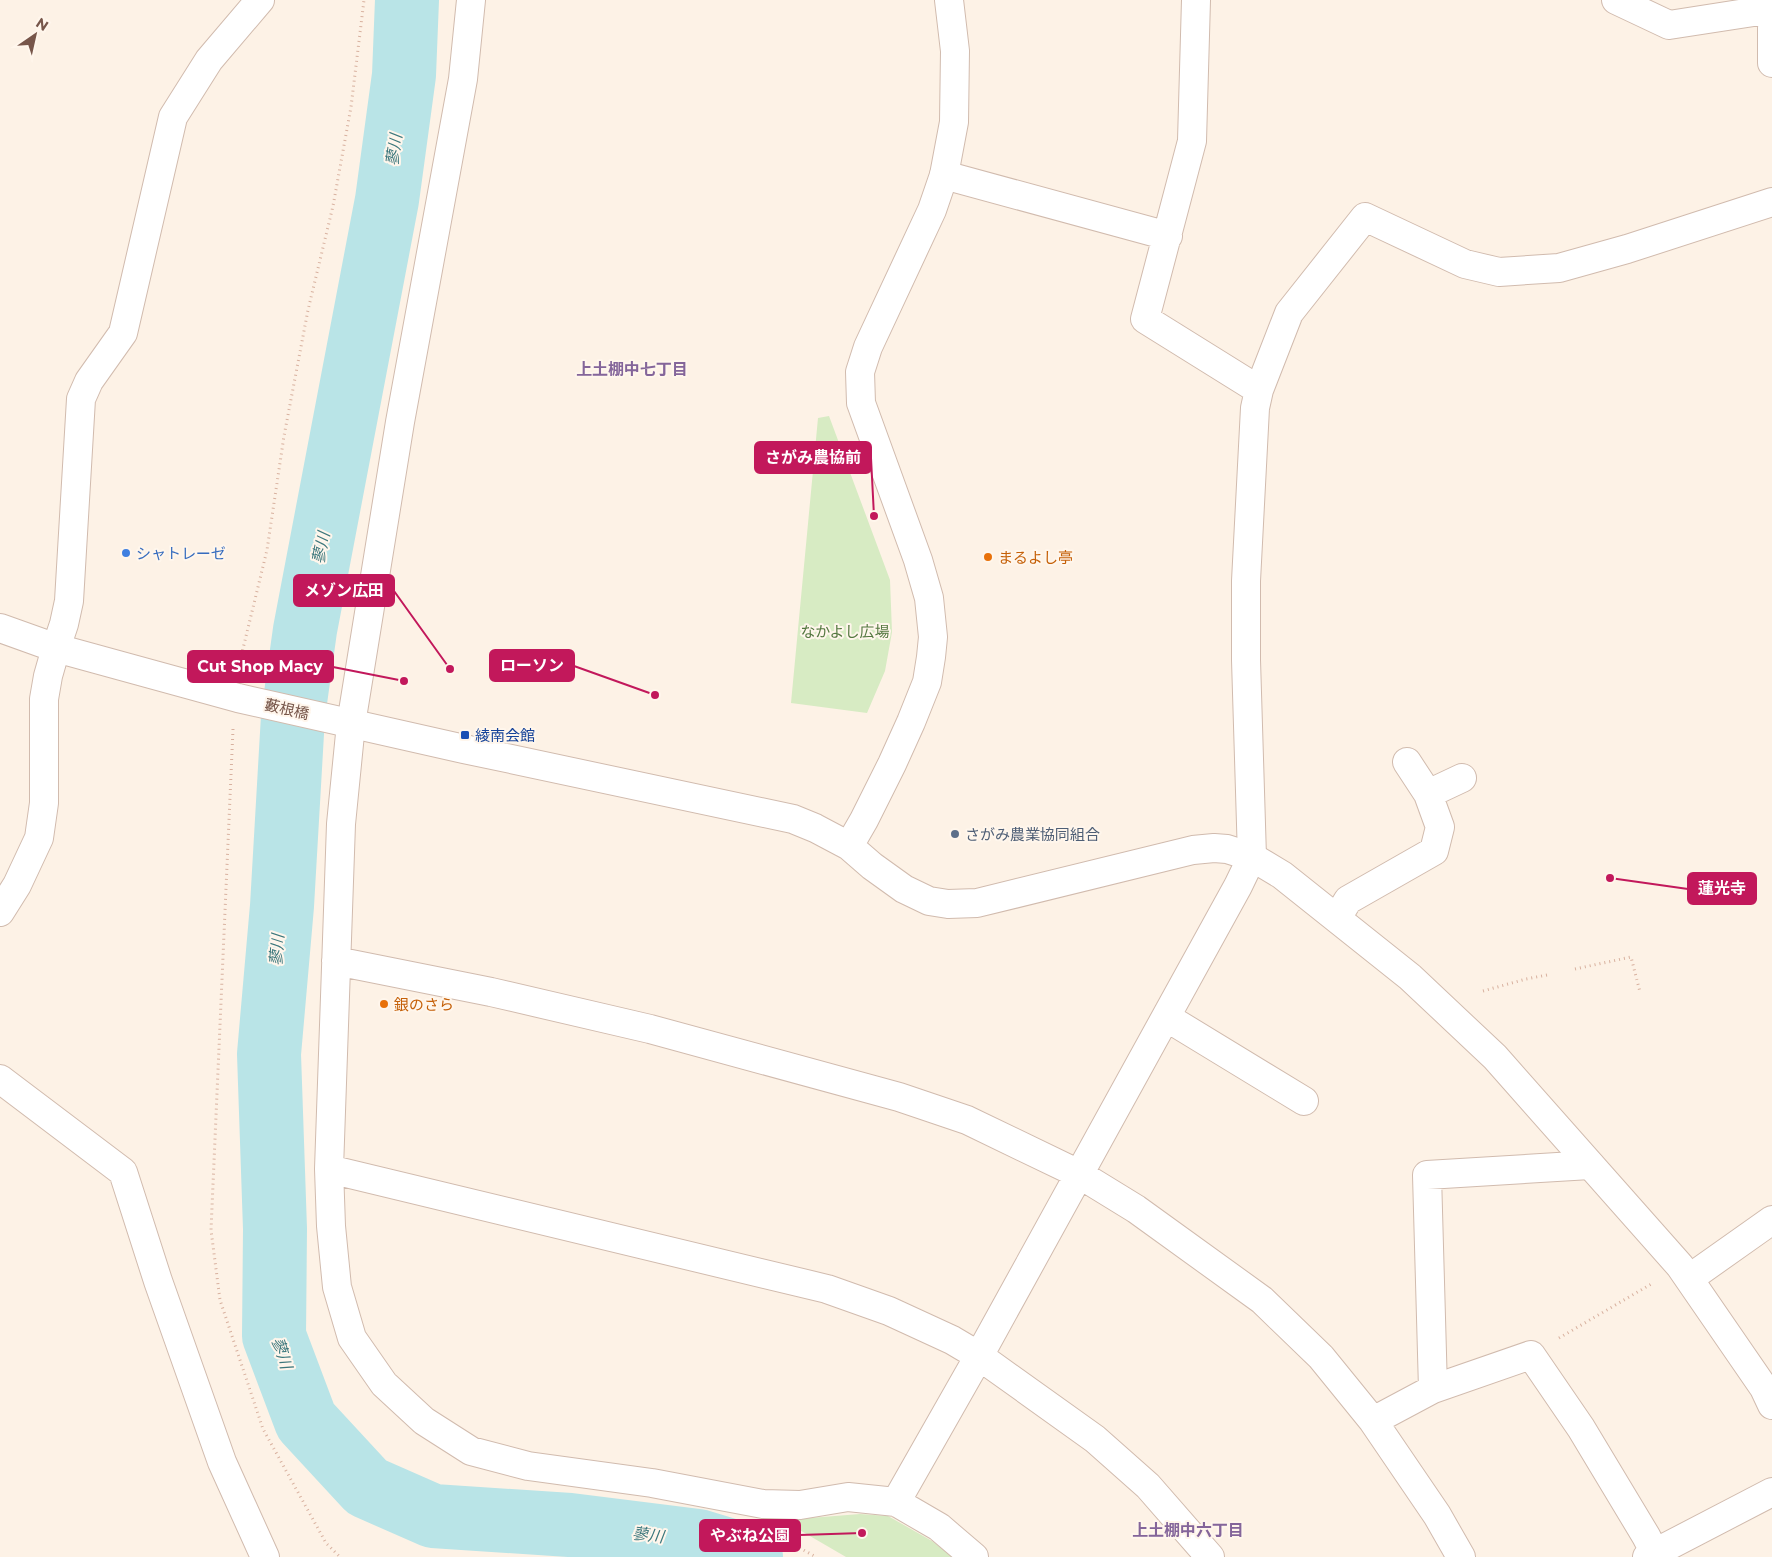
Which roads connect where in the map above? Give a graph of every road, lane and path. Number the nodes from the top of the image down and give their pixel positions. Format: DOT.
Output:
graph roads {
  1 [pos="260,0"];
  2 [pos="364,0"];
  3 [pos="472,0"];
  4 [pos="949,0"];
  5 [pos="1196,0"];
  6 [pos="1616,0"];
  7 [pos="1772,9"];
  8 [pos="1772,28"];
  9 [pos="1772,62"];
  10 [pos="944,176"];
  11 [pos="1772,202"];
  12 [pos="1168,236"];
  13 [pos="1260,390"];
  14 [pos="0,628"];
  15 [pos="56,648"];
  16 [pos="238,670"];
  17 [pos="236,711"];
  18 [pos="343,722"];
  19 [pos="1407,762"];
  20 [pos="1462,778"];
  21 [pos="1428,794"];
  22 [pos="849,846"];
  23 [pos="1252,857"];
  24 [pos="0,912"];
  25 [pos="1337,918"];
  26 [pos="336,960"];
  27 [pos="1576,969"];
  28 [pos="1547,975"];
  29 [pos="1483,991"];
  30 [pos="1640,992"];
  31 [pos="1166,1017"];
  32 [pos="0,1079"];
  33 [pos="1304,1101"];
  34 [pos="1590,1165"];
  35 [pos="329,1169"];
  36 [pos="1079,1174"];
  37 [pos="1772,1220"];
  38 [pos="1660,1278"];
  39 [pos="1690,1278"];
  40 [pos="1531,1355"];
  41 [pos="979,1356"];
  42 [pos="1433,1389"];
  43 [pos="1772,1405"];
  44 [pos="1373,1421"];
  45 [pos="1772,1492"];
  46 [pos="896,1502"];
  47 [pos="1653,1556"];
  48 [pos="265,1557"];
  49 [pos="340,1557"];
  50 [pos="974,1557"];
  51 [pos="1210,1557"];
  52 [pos="1461,1557"];
  1 -- 15 [label="street"];
  2 -- 16 [label="path"];
  3 -- 18 [label="street"];
  4 -- 10 [label="street"];
  5 -- 12 [label="street"];
  6 -- 7 [label="street"];
  8 -- 9 [label="street"];
  10 -- 12 [label="street"];
  10 -- 22 [label="street"];
  11 -- 13 [label="street"];
  12 -- 13 [label="street"];
  13 -- 23 [label="street"];
  14 -- 15 [label="street, 藪根橋"];
  15 -- 17 [label="street, 藪根橋"];
  15 -- 24 [label="street"];
  17 -- 18 [label="street, 藪根橋"];
  17 -- 49 [label="path"];
  18 -- 22 [label="street, 藪根橋"];
  18 -- 26 [label="street"];
  19 -- 21 [label="street"];
  20 -- 21 [label="street"];
  21 -- 25 [label="street"];
  22 -- 23 [label="street, 藪根橋"];
  23 -- 25 [label="street, 藪根橋"];
  23 -- 31 [label="street"];
  25 -- 34 [label="street, 藪根橋"];
  26 -- 35 [label="street"];
  26 -- 36 [label="street"];
  27 -- 30 [label="path"];
  28 -- 29 [label="path"];
  31 -- 33 [label="street"];
  31 -- 36 [label="street"];
  32 -- 48 [label="street"];
  34 -- 39 [label="street, 藪根橋"];
  34 -- 42 [label="street"];
  35 -- 41 [label="street"];
  35 -- 46 [label="street"];
  36 -- 41 [label="street"];
  36 -- 44 [label="street"];
  37 -- 39 [label="street"];
  38 -- 40 [label="path"];
  39 -- 43 [label="street, 藪根橋"];
  40 -- 42 [label="street"];
  40 -- 47 [label="street"];
  41 -- 46 [label="street"];
  41 -- 51 [label="street"];
  42 -- 44 [label="street"];
  44 -- 52 [label="street"];
  45 -- 47 [label="street"];
  46 -- 50 [label="street"];
}
